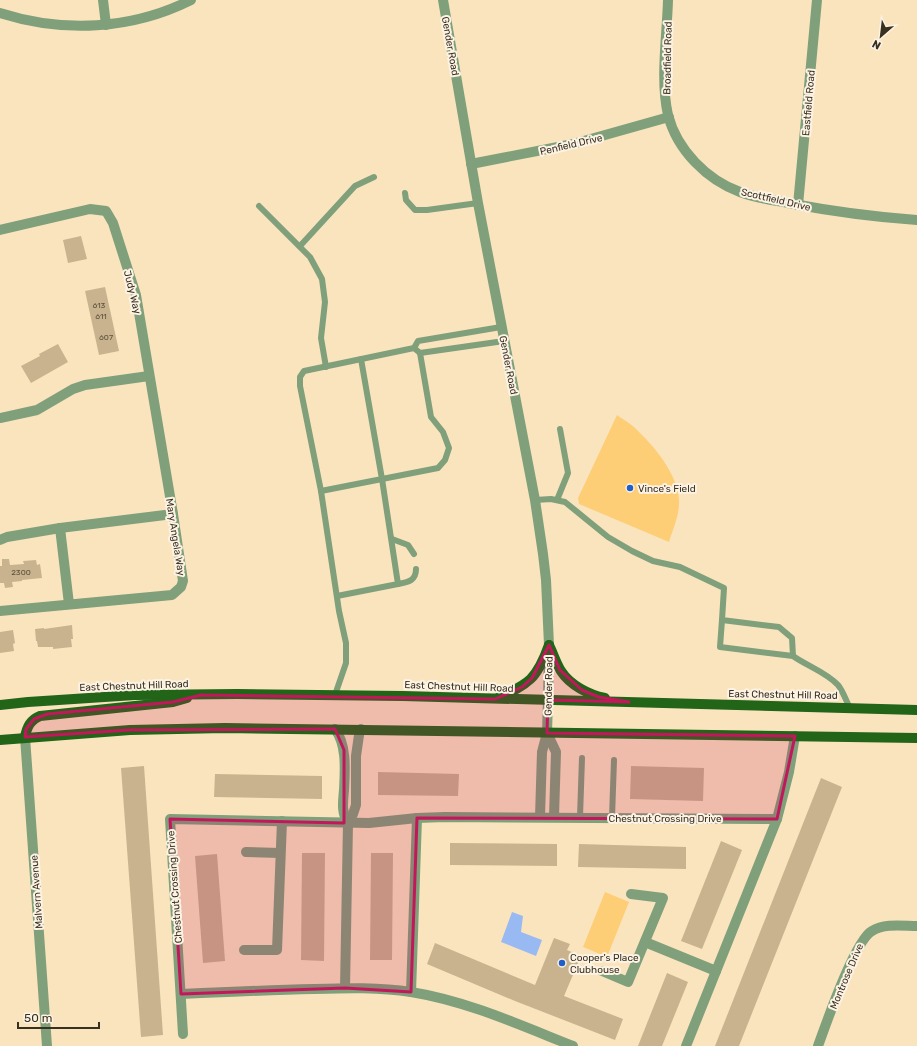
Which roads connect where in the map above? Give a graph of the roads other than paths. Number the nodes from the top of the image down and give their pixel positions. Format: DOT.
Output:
graph roads {
  1 [pos="103,0"];
  2 [pos="191,0"];
  3 [pos="443,0"];
  4 [pos="668,0"];
  5 [pos="818,0"];
  6 [pos="0,13"];
  7 [pos="106,25"];
  8 [pos="669,117"];
  9 [pos="471,164"];
  10 [pos="374,177"];
  11 [pos="405,193"];
  12 [pos="478,203"];
  13 [pos="798,205"];
  14 [pos="259,206"];
  15 [pos="917,220"];
  16 [pos="0,230"];
  17 [pos="300,246"];
  18 [pos="501,326"];
  19 [pos="504,341"];
  20 [pos="414,348"];
  21 [pos="420,352"];
  22 [pos="361,359"];
  23 [pos="326,367"];
  24 [pos="149,376"];
  25 [pos="0,418"];
  26 [pos="560,429"];
  27 [pos="382,480"];
  28 [pos="321,490"];
  29 [pos="534,500"];
  30 [pos="557,500"];
  31 [pos="173,514"];
  32 [pos="60,528"];
  33 [pos="392,539"];
  34 [pos="0,540"];
  35 [pos="414,554"];
  36 [pos="416,569"];
  37 [pos="398,584"];
  38 [pos="337,596"];
  39 [pos="69,604"];
  40 [pos="0,611"];
  41 [pos="722,620"];
  42 [pos="549,645"];
  43 [pos="793,656"];
  44 [pos="201,695"];
  45 [pos="335,695"];
  46 [pos="495,699"];
  47 [pos="548,700"];
  48 [pos="629,702"];
  49 [pos="0,705"];
  50 [pos="850,708"];
  51 [pos="917,710"];
  52 [pos="335,729"];
  53 [pos="362,729"];
  54 [pos="547,733"];
  55 [pos="795,736"];
  56 [pos="25,737"];
  57 [pos="917,738"];
  58 [pos="0,740"];
  59 [pos="582,758"];
  60 [pos="614,760"];
  61 [pos="540,817"];
  62 [pos="554,817"];
  63 [pos="580,817"];
  64 [pos="416,818"];
  65 [pos="612,818"];
  66 [pos="777,818"];
  67 [pos="282,821"];
  68 [pos="348,823"];
  69 [pos="246,852"];
  70 [pos="280,853"];
  71 [pos="631,894"];
  72 [pos="917,926"];
  73 [pos="645,942"];
  74 [pos="244,950"];
  75 [pos="602,971"];
  76 [pos="716,971"];
  77 [pos="345,988"];
  78 [pos="411,992"];
  79 [pos="180,994"];
  80 [pos="183,1034"];
  81 [pos="48,1046"];
  82 [pos="572,1046"];
  83 [pos="686,1046"];
  84 [pos="818,1046"];
  1 -- 7 [label="street"];
  2 -- 7 [label="street"];
  3 -- 9 [label="street, Gender Road"];
  4 -- 8 [label="street, Broadfield Road"];
  5 -- 13 [label="street, Eastfield Road"];
  6 -- 7 [label="street"];
  8 -- 9 [label="street, Penfield Drive"];
  8 -- 13 [label="street, Scottfield Drive"];
  9 -- 12 [label="street, Gender Road"];
  10 -- 17 [label="lane"];
  11 -- 12 [label="lane"];
  12 -- 18 [label="street, Gender Road"];
  13 -- 15 [label="street, Scottfield Drive"];
  14 -- 17 [label="lane"];
  16 -- 24 [label="street, Judy Way"];
  17 -- 23 [label="lane"];
  18 -- 19 [label="street, Gender Road"];
  18 -- 20 [label="lane"];
  19 -- 21 [label="lane"];
  19 -- 29 [label="street, Gender Road"];
  20 -- 21 [label="lane"];
  20 -- 22 [label="lane"];
  21 -- 27 [label="lane"];
  22 -- 23 [label="lane"];
  22 -- 27 [label="lane"];
  23 -- 28 [label="lane"];
  24 -- 25 [label="street"];
  24 -- 31 [label="street, Mary Angela Way"];
  26 -- 30 [label="lane"];
  27 -- 28 [label="lane"];
  27 -- 33 [label="lane"];
  28 -- 38 [label="lane"];
  29 -- 30 [label="lane"];
  29 -- 42 [label="street, Gender Road"];
  30 -- 41 [label="lane"];
  31 -- 32 [label="street"];
  31 -- 39 [label="street, Mary Angela Way"];
  32 -- 34 [label="street"];
  32 -- 39 [label="street"];
  33 -- 35 [label="lane"];
  33 -- 37 [label="lane"];
  36 -- 37 [label="lane"];
  37 -- 38 [label="lane"];
  38 -- 45 [label="lane"];
  39 -- 40 [label="street, Mary Angela Way"];
  41 -- 43 [label="lane"];
  41 -- 43 [label="lane"];
  42 -- 46 [label="main road"];
  42 -- 47 [label="street, Gender Road"];
  42 -- 48 [label="main road"];
  43 -- 50 [label="lane"];
  44 -- 45 [label="main road, East Chestnut Hill Road"];
  44 -- 49 [label="main road, East Chestnut Hill Road"];
  44 -- 56 [label="main road"];
  45 -- 46 [label="main road, East Chestnut Hill Road"];
  46 -- 47 [label="main road, East Chestnut Hill Road"];
  47 -- 48 [label="main road, East Chestnut Hill Road"];
  47 -- 54 [label="street, Gender Road"];
  48 -- 50 [label="main road, East Chestnut Hill Road"];
  50 -- 51 [label="main road, East Chestnut Hill Road"];
  52 -- 53 [label="main road"];
  52 -- 56 [label="main road"];
  52 -- 68 [label="street"];
  53 -- 54 [label="main road"];
  53 -- 68 [label="street"];
  54 -- 55 [label="main road"];
  54 -- 61 [label="street"];
  54 -- 62 [label="street"];
  55 -- 57 [label="main road"];
  55 -- 66 [label="street"];
  56 -- 58 [label="main road"];
  56 -- 81 [label="street, Malvern Avenue"];
  59 -- 63 [label="lane"];
  60 -- 65 [label="lane"];
  61 -- 62 [label="street, Chestnut Crossing Drive"];
  61 -- 64 [label="street, Chestnut Crossing Drive"];
  62 -- 63 [label="street, Chestnut Crossing Drive"];
  63 -- 65 [label="street, Chestnut Crossing Drive"];
  64 -- 68 [label="street, Chestnut Crossing Drive"];
  64 -- 78 [label="street"];
  65 -- 66 [label="street, Chestnut Crossing Drive"];
  66 -- 76 [label="street"];
  67 -- 68 [label="street, Chestnut Crossing Drive"];
  67 -- 70 [label="street"];
  67 -- 79 [label="street, Chestnut Crossing Drive"];
  68 -- 77 [label="street"];
  69 -- 70 [label="street"];
  70 -- 74 [label="street"];
  71 -- 73 [label="street"];
  72 -- 84 [label="street, Montrose Drive"];
  73 -- 75 [label="street"];
  73 -- 76 [label="street"];
  76 -- 83 [label="street"];
  77 -- 78 [label="street"];
  77 -- 79 [label="street"];
  78 -- 82 [label="street"];
  79 -- 80 [label="street, Chestnut Crossing Drive"];
}
